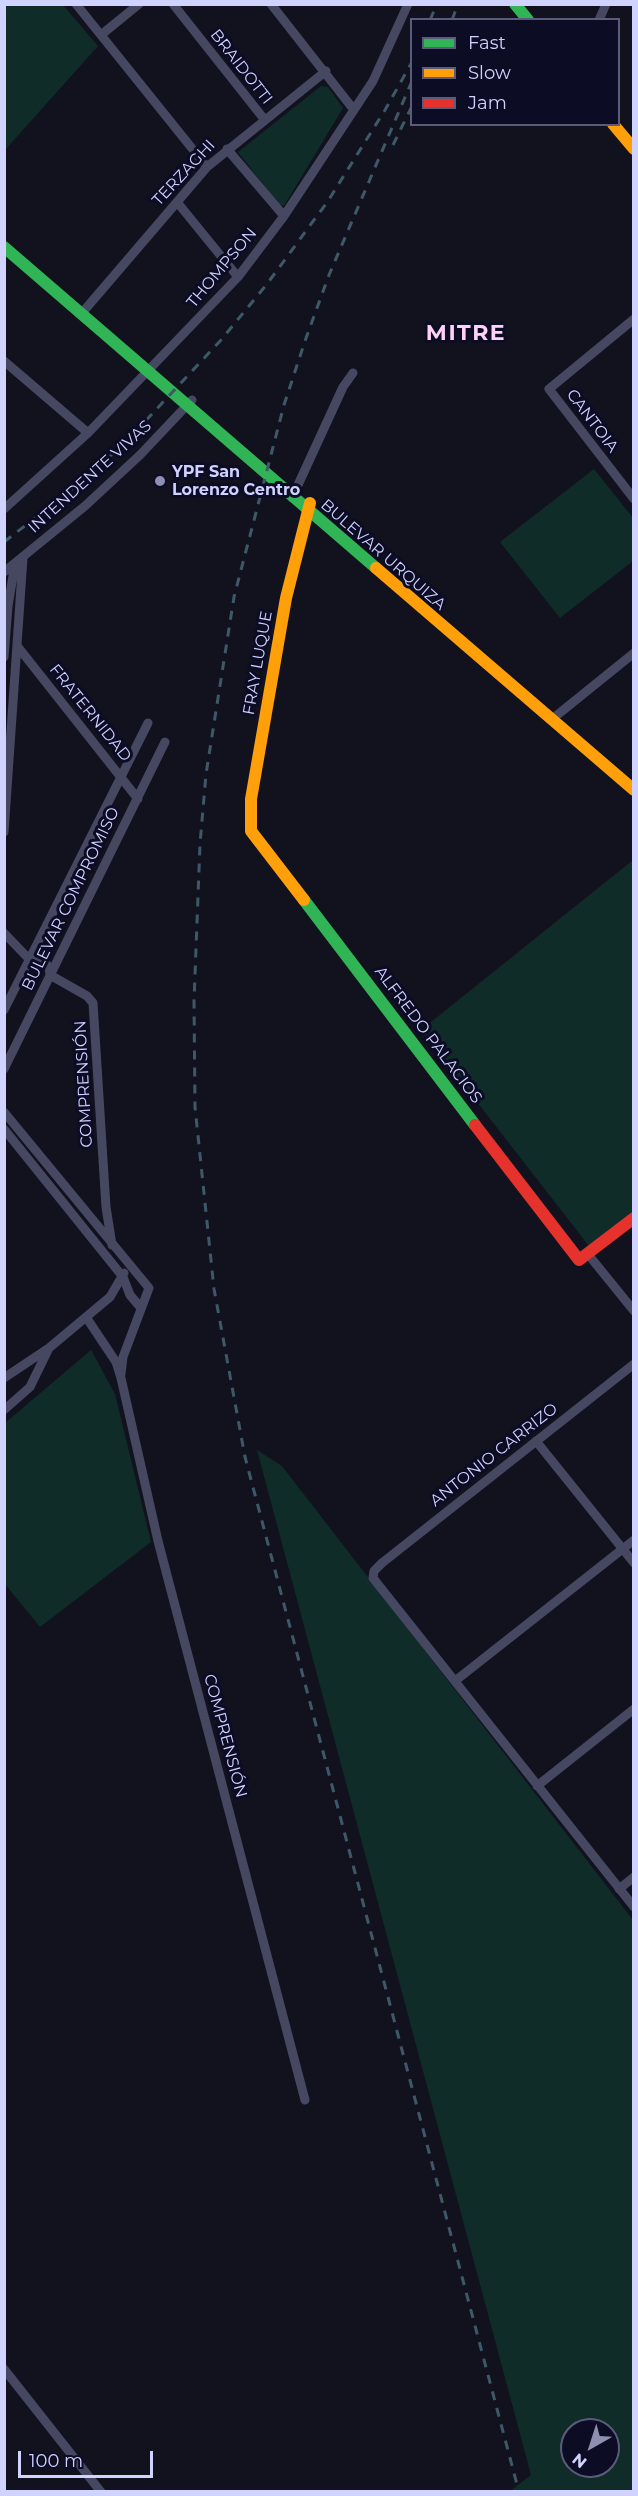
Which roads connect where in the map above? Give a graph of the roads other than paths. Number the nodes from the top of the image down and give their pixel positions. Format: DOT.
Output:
graph roads {
  1 [pos="76,4"];
  2 [pos="139,4"];
  3 [pos="173,4"];
  4 [pos="271,4"];
  5 [pos="515,4"];
  6 [pos="606,4"];
  7 [pos="406,6"];
  8 [pos="526,18"];
  9 [pos="600,18"];
  10 [pos="101,35"];
  11 [pos="326,71"];
  12 [pos="354,110"];
  13 [pos="264,119"];
  14 [pos="615,126"];
  15 [pos="227,149"];
  16 [pos="633,149"];
  17 [pos="207,167"];
  18 [pos="177,202"];
  19 [pos="284,216"];
  20 [pos="4,240"];
  21 [pos="7,255"];
  22 [pos="238,277"];
  23 [pos="83,311"];
  24 [pos="633,319"];
  25 [pos="4,361"];
  26 [pos="152,370"];
  27 [pos="353,373"];
  28 [pos="190,402"];
  29 [pos="88,433"];
  30 [pos="294,494"];
  31 [pos="633,499"];
  32 [pos="309,507"];
  33 [pos="4,509"];
  34 [pos="19,561"];
  35 [pos="4,572"];
  36 [pos="18,646"];
  37 [pos="633,653"];
  38 [pos="4,657"];
  39 [pos="16,673"];
  40 [pos="4,677"];
  41 [pos="554,718"];
  42 [pos="148,723"];
  43 [pos="165,742"];
  44 [pos="122,777"];
  45 [pos="633,781"];
  46 [pos="633,790"];
  47 [pos="138,799"];
  48 [pos="251,831"];
  49 [pos="4,832"];
  50 [pos="4,933"];
  51 [pos="29,959"];
  52 [pos="50,975"];
  53 [pos="4,1010"];
  54 [pos="4,1069"];
  55 [pos="4,1112"];
  56 [pos="4,1129"];
  57 [pos="633,1218"];
  58 [pos="112,1245"];
  59 [pos="583,1256"];
  60 [pos="125,1262"];
  61 [pos="123,1277"];
  62 [pos="141,1308"];
  63 [pos="633,1311"];
  64 [pos="86,1317"];
  65 [pos="49,1348"];
  66 [pos="633,1364"];
  67 [pos="4,1378"];
  68 [pos="121,1378"];
  69 [pos="4,1410"];
  70 [pos="536,1441"];
  71 [pos="633,1540"];
  72 [pos="622,1549"];
  73 [pos="633,1563"];
  74 [pos="455,1681"];
  75 [pos="633,1708"];
  76 [pos="537,1785"];
  77 [pos="633,1877"];
  78 [pos="619,1889"];
  79 [pos="633,1907"];
  80 [pos="305,2100"];
  81 [pos="4,2369"];
  82 [pos="101,2492"];
  1 -- 10 [label="street"];
  2 -- 10 [label="street"];
  3 -- 13 [label="street, BRAIDOTTI"];
  4 -- 11 [label="street"];
  5 -- 8 [label="main road"];
  6 -- 9 [label="street"];
  7 -- 12 [label="street, THOMPSON"];
  10 -- 17 [label="street"];
  11 -- 12 [label="street"];
  11 -- 13 [label="street, TERZAGHI"];
  12 -- 19 [label="street, THOMPSON"];
  13 -- 15 [label="street, TERZAGHI"];
  14 -- 16 [label="main road"];
  15 -- 17 [label="street, TERZAGHI"];
  15 -- 19 [label="street"];
  17 -- 18 [label="street, TERZAGHI"];
  18 -- 22 [label="street"];
  18 -- 23 [label="street, TERZAGHI"];
  19 -- 22 [label="street, THOMPSON"];
  20 -- 23 [label="main road, BULEVAR URQUIZA"];
  21 -- 23 [label="main road, BULEVAR URQUIZA"];
  22 -- 26 [label="street, THOMPSON"];
  23 -- 26 [label="main road, BULEVAR URQUIZA"];
  24 -- 31 [label="street, CANTOIA"];
  25 -- 29 [label="street"];
  26 -- 28 [label="main road, BULEVAR URQUIZA"];
  26 -- 29 [label="street, THOMPSON"];
  27 -- 30 [label="street"];
  28 -- 30 [label="main road, BULEVAR URQUIZA"];
  28 -- 34 [label="street, INTENDENTE VIVAS"];
  29 -- 33 [label="street, THOMPSON"];
  30 -- 32 [label="main road, BULEVAR URQUIZA"];
  32 -- 41 [label="main road, BULEVAR URQUIZA"];
  32 -- 48 [label="main road, FRAY LUQUE"];
  34 -- 35 [label="street, INTENDENTE VIVAS"];
  34 -- 36 [label="street"];
  34 -- 38 [label="street"];
  36 -- 39 [label="street"];
  36 -- 44 [label="street, FRATERNIDAD"];
  37 -- 41 [label="street"];
  39 -- 40 [label="street"];
  39 -- 49 [label="street"];
  41 -- 45 [label="main road, BULEVAR URQUIZA"];
  41 -- 46 [label="main road, BULEVAR URQUIZA"];
  42 -- 44 [label="street, BULEVAR COMPROMISO"];
  43 -- 47 [label="street, BULEVAR COMPROMISO"];
  44 -- 47 [label="street, FRATERNIDAD"];
  44 -- 51 [label="street, BULEVAR COMPROMISO"];
  47 -- 52 [label="street, BULEVAR COMPROMISO"];
  48 -- 59 [label="main road, ALFREDO PALACIOS"];
  50 -- 51 [label="street"];
  51 -- 52 [label="street, COMPRENSIÓN"];
  51 -- 53 [label="street, BULEVAR COMPROMISO"];
  52 -- 54 [label="street, BULEVAR COMPROMISO"];
  52 -- 58 [label="street, COMPRENSIÓN"];
  55 -- 58 [label="street"];
  56 -- 61 [label="street"];
  57 -- 59 [label="main road"];
  58 -- 60 [label="street"];
  59 -- 63 [label="street, ALFREDO PALACIOS"];
  60 -- 61 [label="street"];
  60 -- 62 [label="street, COMPRENSIÓN"];
  61 -- 62 [label="street"];
  61 -- 64 [label="street"];
  62 -- 68 [label="street, COMPRENSIÓN"];
  64 -- 65 [label="street"];
  64 -- 68 [label="street, COMPRENSIÓN"];
  65 -- 67 [label="street"];
  65 -- 69 [label="street"];
  66 -- 70 [label="street, ANTONIO CARRIZO"];
  68 -- 80 [label="street, COMPRENSIÓN"];
  70 -- 72 [label="street"];
  70 -- 74 [label="street, ANTONIO CARRIZO"];
  71 -- 72 [label="street"];
  72 -- 73 [label="street"];
  72 -- 74 [label="street"];
  74 -- 76 [label="street"];
  75 -- 76 [label="street"];
  76 -- 78 [label="street"];
  77 -- 78 [label="street"];
  78 -- 79 [label="street"];
  81 -- 82 [label="street"];
}
